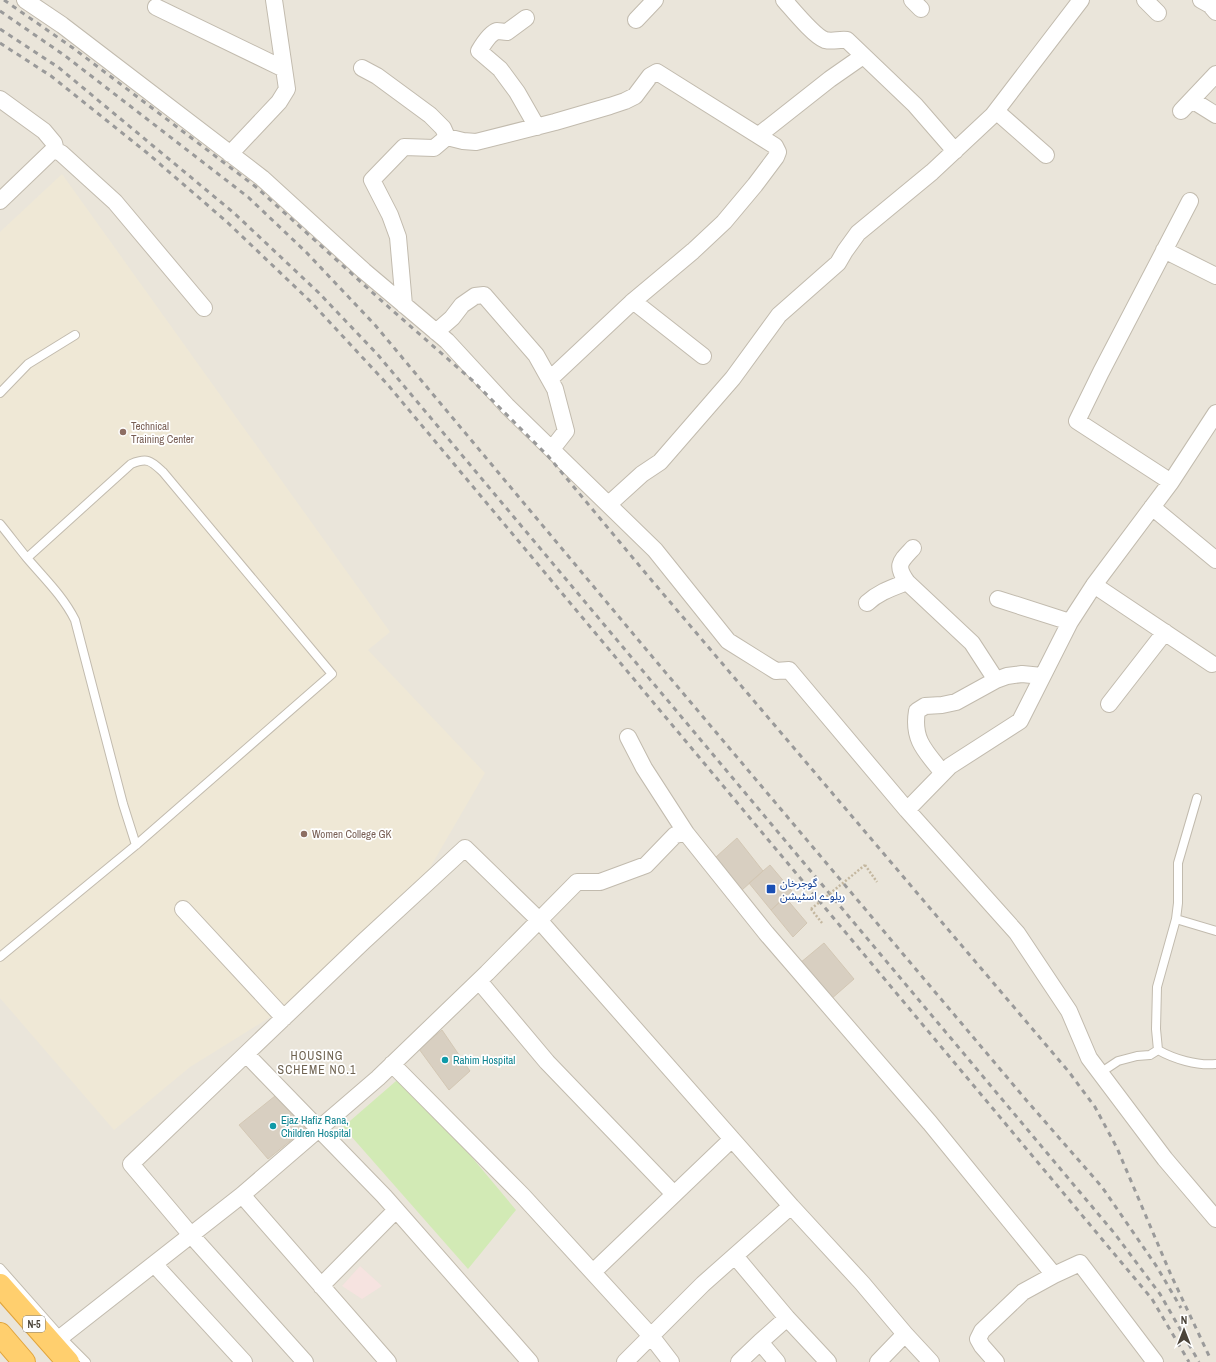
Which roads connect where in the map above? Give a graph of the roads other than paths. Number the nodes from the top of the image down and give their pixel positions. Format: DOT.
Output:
graph roads {
  1 [pos="25,0"];
  2 [pos="274,0"];
  3 [pos="655,0"];
  4 [pos="784,0"];
  5 [pos="1081,0"];
  6 [pos="1145,0"];
  7 [pos="1201,0"];
  8 [pos="156,7"];
  9 [pos="1158,12"];
  10 [pos="1216,12"];
  11 [pos="526,18"];
  12 [pos="636,20"];
  13 [pos="864,56"];
  14 [pos="362,68"];
  15 [pos="284,69"];
  16 [pos="1216,74"];
  17 [pos="0,99"];
  18 [pos="996,111"];
  19 [pos="1216,115"];
  20 [pos="537,127"];
  21 [pos="759,135"];
  22 [pos="447,137"];
  23 [pos="56,150"];
  24 [pos="955,150"];
  25 [pos="230,154"];
  26 [pos="1046,155"];
  27 [pos="0,201"];
  28 [pos="1190,201"];
  29 [pos="1164,250"];
  30 [pos="1216,276"];
  31 [pos="633,301"];
  32 [pos="404,305"];
  33 [pos="204,308"];
  34 [pos="436,332"];
  35 [pos="75,335"];
  36 [pos="702,356"];
  37 [pos="550,378"];
  38 [pos="0,393"];
  39 [pos="1216,413"];
  40 [pos="1211,431"];
  41 [pos="552,449"];
  42 [pos="1171,482"];
  43 [pos="609,504"];
  44 [pos="1152,507"];
  45 [pos="0,524"];
  46 [pos="913,548"];
  47 [pos="27,558"];
  48 [pos="1216,560"];
  49 [pos="906,582"];
  50 [pos="1094,585"];
  51 [pos="998,599"];
  52 [pos="867,603"];
  53 [pos="1070,622"];
  54 [pos="1165,632"];
  55 [pos="1212,664"];
  56 [pos="1042,676"];
  57 [pos="996,680"];
  58 [pos="1109,704"];
  59 [pos="628,737"];
  60 [pos="943,773"];
  61 [pos="1197,798"];
  62 [pos="906,810"];
  63 [pos="686,833"];
  64 [pos="136,845"];
  65 [pos="183,909"];
  66 [pos="1176,919"];
  67 [pos="539,920"];
  68 [pos="1216,932"];
  69 [pos="0,958"];
  70 [pos="479,981"];
  71 [pos="284,1018"];
  72 [pos="1158,1050"];
  73 [pos="246,1054"];
  74 [pos="392,1064"];
  75 [pos="1216,1064"];
  76 [pos="1100,1073"];
  77 [pos="318,1129"];
  78 [pos="732,1138"];
  79 [pos="674,1194"];
  80 [pos="242,1195"];
  81 [pos="791,1206"];
  82 [pos="396,1210"];
  83 [pos="1216,1219"];
  84 [pos="191,1235"];
  85 [pos="735,1256"];
  86 [pos="154,1264"];
  87 [pos="0,1268"];
  88 [pos="593,1272"];
  89 [pos="1054,1275"];
  90 [pos="0,1285"];
  91 [pos="321,1286"];
  92 [pos="787,1318"];
  93 [pos="0,1334"];
  94 [pos="905,1334"];
  95 [pos="651,1336"];
  96 [pos="56,1340"];
  97 [pos="760,1342"];
  98 [pos="24,1362"];
  99 [pos="68,1362"];
  100 [pos="86,1362"];
  101 [pos="244,1362"];
  102 [pos="305,1362"];
  103 [pos="388,1362"];
  104 [pos="530,1362"];
  105 [pos="625,1362"];
  106 [pos="671,1362"];
  107 [pos="739,1362"];
  108 [pos="776,1362"];
  109 [pos="828,1362"];
  110 [pos="878,1362"];
  111 [pos="931,1362"];
  112 [pos="996,1362"];
  113 [pos="1155,1362"];
  1 -- 25 [label="street"];
  2 -- 15 [label="street"];
  3 -- 12 [label="street"];
  4 -- 13 [label="street"];
  5 -- 18 [label="street"];
  6 -- 9 [label="street"];
  7 -- 10 [label="street"];
  8 -- 15 [label="street"];
  11 -- 20 [label="street"];
  13 -- 21 [label="street"];
  13 -- 24 [label="street"];
  14 -- 22 [label="street"];
  15 -- 25 [label="street"];
  16 -- 19 [label="street"];
  17 -- 23 [label="street"];
  18 -- 24 [label="street"];
  18 -- 26 [label="street"];
  20 -- 21 [label="street"];
  20 -- 22 [label="street"];
  21 -- 31 [label="street"];
  22 -- 32 [label="street"];
  23 -- 27 [label="street"];
  23 -- 33 [label="street"];
  24 -- 43 [label="street"];
  25 -- 32 [label="street"];
  28 -- 29 [label="street"];
  29 -- 30 [label="street"];
  29 -- 42 [label="street"];
  31 -- 36 [label="street"];
  31 -- 37 [label="street"];
  32 -- 34 [label="street"];
  34 -- 37 [label="street"];
  34 -- 41 [label="street"];
  35 -- 38 [label="lane"];
  37 -- 41 [label="street"];
  39 -- 40 [label="street"];
  40 -- 42 [label="street"];
  41 -- 43 [label="street"];
  42 -- 44 [label="street"];
  43 -- 62 [label="street"];
  44 -- 48 [label="street"];
  44 -- 50 [label="street"];
  45 -- 47 [label="lane"];
  46 -- 49 [label="street"];
  47 -- 64 [label="lane"];
  47 -- 64 [label="lane"];
  49 -- 52 [label="street"];
  49 -- 57 [label="street"];
  50 -- 53 [label="street"];
  50 -- 54 [label="street"];
  51 -- 53 [label="street"];
  53 -- 56 [label="street"];
  54 -- 55 [label="street"];
  54 -- 58 [label="street"];
  56 -- 57 [label="street"];
  56 -- 60 [label="street"];
  57 -- 60 [label="street"];
  59 -- 63 [label="street"];
  60 -- 62 [label="street"];
  61 -- 66 [label="lane"];
  62 -- 76 [label="street"];
  63 -- 67 [label="street"];
  63 -- 89 [label="street"];
  64 -- 69 [label="lane"];
  65 -- 71 [label="street"];
  66 -- 68 [label="lane"];
  66 -- 72 [label="lane"];
  67 -- 70 [label="street"];
  67 -- 71 [label="street"];
  67 -- 78 [label="street"];
  70 -- 74 [label="street"];
  70 -- 79 [label="street"];
  71 -- 73 [label="street"];
  72 -- 75 [label="lane"];
  72 -- 76 [label="lane"];
  73 -- 77 [label="street"];
  73 -- 84 [label="street"];
  74 -- 77 [label="street"];
  74 -- 88 [label="street"];
  76 -- 83 [label="street"];
  77 -- 80 [label="street"];
  77 -- 82 [label="street"];
  78 -- 79 [label="street"];
  78 -- 81 [label="street"];
  79 -- 88 [label="street"];
  80 -- 84 [label="street"];
  80 -- 91 [label="street"];
  81 -- 85 [label="street"];
  81 -- 94 [label="street"];
  82 -- 91 [label="street"];
  82 -- 104 [label="street"];
  84 -- 86 [label="street"];
  84 -- 102 [label="street"];
  85 -- 92 [label="street"];
  85 -- 95 [label="street"];
  86 -- 96 [label="street"];
  86 -- 101 [label="street"];
  87 -- 96 [label="lane"];
  88 -- 95 [label="street"];
  89 -- 112 [label="street"];
  89 -- 113 [label="street"];
  90 -- 96 [label="highway, N-5"];
  91 -- 103 [label="street"];
  92 -- 97 [label="street"];
  92 -- 109 [label="street"];
  93 -- 98 [label="highway"];
  94 -- 110 [label="street"];
  94 -- 111 [label="street"];
  95 -- 105 [label="street"];
  95 -- 106 [label="street"];
  96 -- 99 [label="highway, N-5"];
  96 -- 100 [label="lane"];
  97 -- 107 [label="street"];
  97 -- 108 [label="street"];
}
